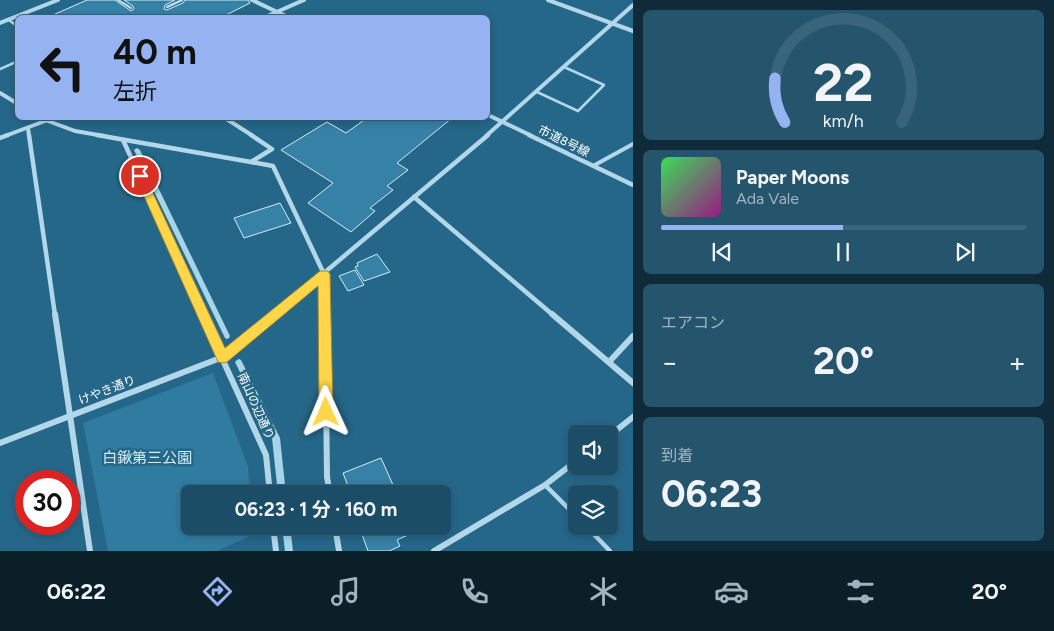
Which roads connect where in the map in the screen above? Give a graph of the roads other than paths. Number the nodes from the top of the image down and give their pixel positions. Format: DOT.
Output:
graph roads {
  1 [pos="58,0"];
  2 [pos="118,0"];
  3 [pos="182,0"];
  4 [pos="252,0"];
  5 [pos="304,0"];
  6 [pos="548,0"];
  7 [pos="633,5"];
  8 [pos="167,7"];
  9 [pos="131,8"];
  10 [pos="277,11"];
  11 [pos="21,15"];
  12 [pos="270,15"];
  13 [pos="284,15"];
  14 [pos="15,18"];
  15 [pos="9,20"];
  16 [pos="0,24"];
  17 [pos="612,24"];
  18 [pos="15,25"];
  19 [pos="633,31"];
  20 [pos="15,62"];
  21 [pos="564,67"];
  22 [pos="0,69"];
  23 [pos="537,92"];
  24 [pos="0,93"];
  25 [pos="15,98"];
  26 [pos="11,100"];
  27 [pos="15,102"];
  28 [pos="490,116"];
  29 [pos="228,120"];
  30 [pos="46,121"];
  31 [pos="502,122"];
  32 [pos="28,128"];
  33 [pos="0,138"];
  34 [pos="123,140"];
  35 [pos="633,144"];
  36 [pos="251,162"];
  37 [pos="593,166"];
  38 [pos="633,186"];
  39 [pos="414,196"];
  40 [pos="324,274"];
  41 [pos="633,336"];
  42 [pos="223,358"];
  43 [pos="609,362"];
  44 [pos="633,383"];
  45 [pos="70,416"];
  46 [pos="633,417"];
  47 [pos="618,429"];
  48 [pos="0,443"];
  49 [pos="568,467"];
  50 [pos="269,485"];
  51 [pos="328,485"];
  52 [pos="545,485"];
  53 [pos="568,508"];
  54 [pos="274,535"];
  55 [pos="336,535"];
  56 [pos="595,535"];
  57 [pos="90,551"];
  58 [pos="276,551"];
  59 [pos="339,551"];
  60 [pos="434,551"];
  61 [pos="610,551"];
  1 -- 11 [label="street"];
  2 -- 9 [label="lane"];
  3 -- 8 [label="lane"];
  4 -- 10 [label="street"];
  5 -- 10 [label="street"];
  6 -- 17 [label="street"];
  7 -- 17 [label="street, けやき通り"];
  10 -- 12 [label="street"];
  10 -- 13 [label="street"];
  14 -- 15 [label="street"];
  15 -- 16 [label="street"];
  15 -- 18 [label="lane"];
  17 -- 19 [label="street"];
  17 -- 21 [label="street, けやき通り"];
  20 -- 22 [label="lane"];
  21 -- 23 [label="street, けやき通り"];
  21 -- 23 [label="lane"];
  23 -- 31 [label="street, けやき通り"];
  24 -- 26 [label="street"];
  25 -- 26 [label="street"];
  26 -- 27 [label="street"];
  28 -- 31 [label="street, 市道8号線"];
  29 -- 36 [label="street"];
  30 -- 32 [label="street"];
  30 -- 34 [label="street"];
  31 -- 37 [label="street, 市道8号線"];
  31 -- 39 [label="street, けやき通り"];
  32 -- 33 [label="street"];
  32 -- 45 [label="street"];
  34 -- 36 [label="street"];
  34 -- 42 [label="street, 南山の辺通り"];
  35 -- 37 [label="lane"];
  36 -- 40 [label="street"];
  37 -- 38 [label="street, 市道8号線"];
  39 -- 40 [label="street, けやき通り"];
  39 -- 43 [label="street"];
  40 -- 42 [label="street, けやき通り"];
  40 -- 51 [label="street"];
  41 -- 43 [label="street"];
  42 -- 45 [label="street, けやき通り"];
  42 -- 50 [label="street, 南山の辺通り"];
  43 -- 44 [label="street"];
  45 -- 48 [label="street, けやき通り"];
  45 -- 57 [label="street"];
  46 -- 47 [label="street"];
  49 -- 52 [label="street"];
  52 -- 53 [label="lane"];
  52 -- 60 [label="street"];
  54 -- 58 [label="street"];
  55 -- 59 [label="street"];
  56 -- 61 [label="lane"];
}
